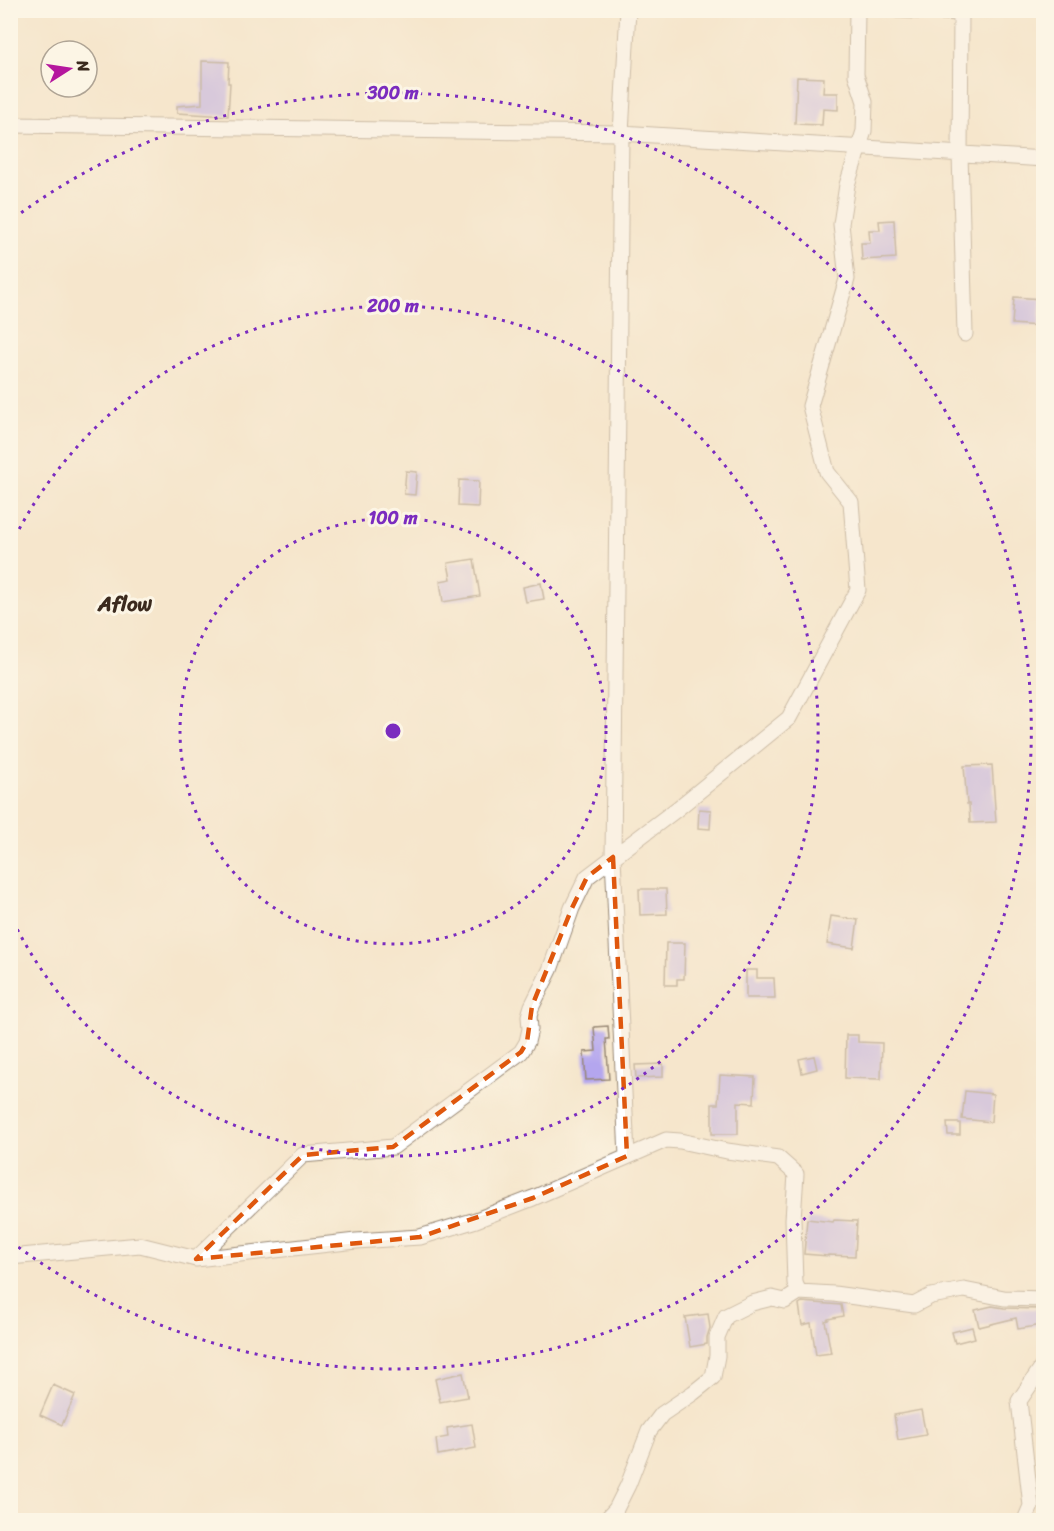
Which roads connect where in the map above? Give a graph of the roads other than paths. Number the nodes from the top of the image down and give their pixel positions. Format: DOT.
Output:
graph roads {
  1 [pos="628,10"];
  2 [pos="857,10"];
  3 [pos="897,10"];
  4 [pos="10,124"];
  5 [pos="621,133"];
  6 [pos="858,148"];
  7 [pos="960,154"];
  8 [pos="1044,159"];
  9 [pos="965,334"];
  10 [pos="613,857"];
  11 [pos="627,1156"];
  12 [pos="10,1257"];
  13 [pos="196,1260"];
  14 [pos="799,1292"];
  15 [pos="1044,1299"];
  16 [pos="1044,1364"];
  17 [pos="606,1521"];
  18 [pos="1025,1521"];
  1 -- 5 [label="street"];
  2 -- 6 [label="street"];
  3 -- 7 [label="street"];
  4 -- 5 [label="street"];
  5 -- 6 [label="street"];
  5 -- 10 [label="street"];
  6 -- 7 [label="street"];
  6 -- 10 [label="street"];
  7 -- 8 [label="street"];
  7 -- 9 [label="street"];
  10 -- 11 [label="street"];
  10 -- 13 [label="street"];
  11 -- 13 [label="street"];
  11 -- 14 [label="street"];
  12 -- 13 [label="street"];
  14 -- 15 [label="street"];
  14 -- 17 [label="street"];
  16 -- 18 [label="street"];
}
